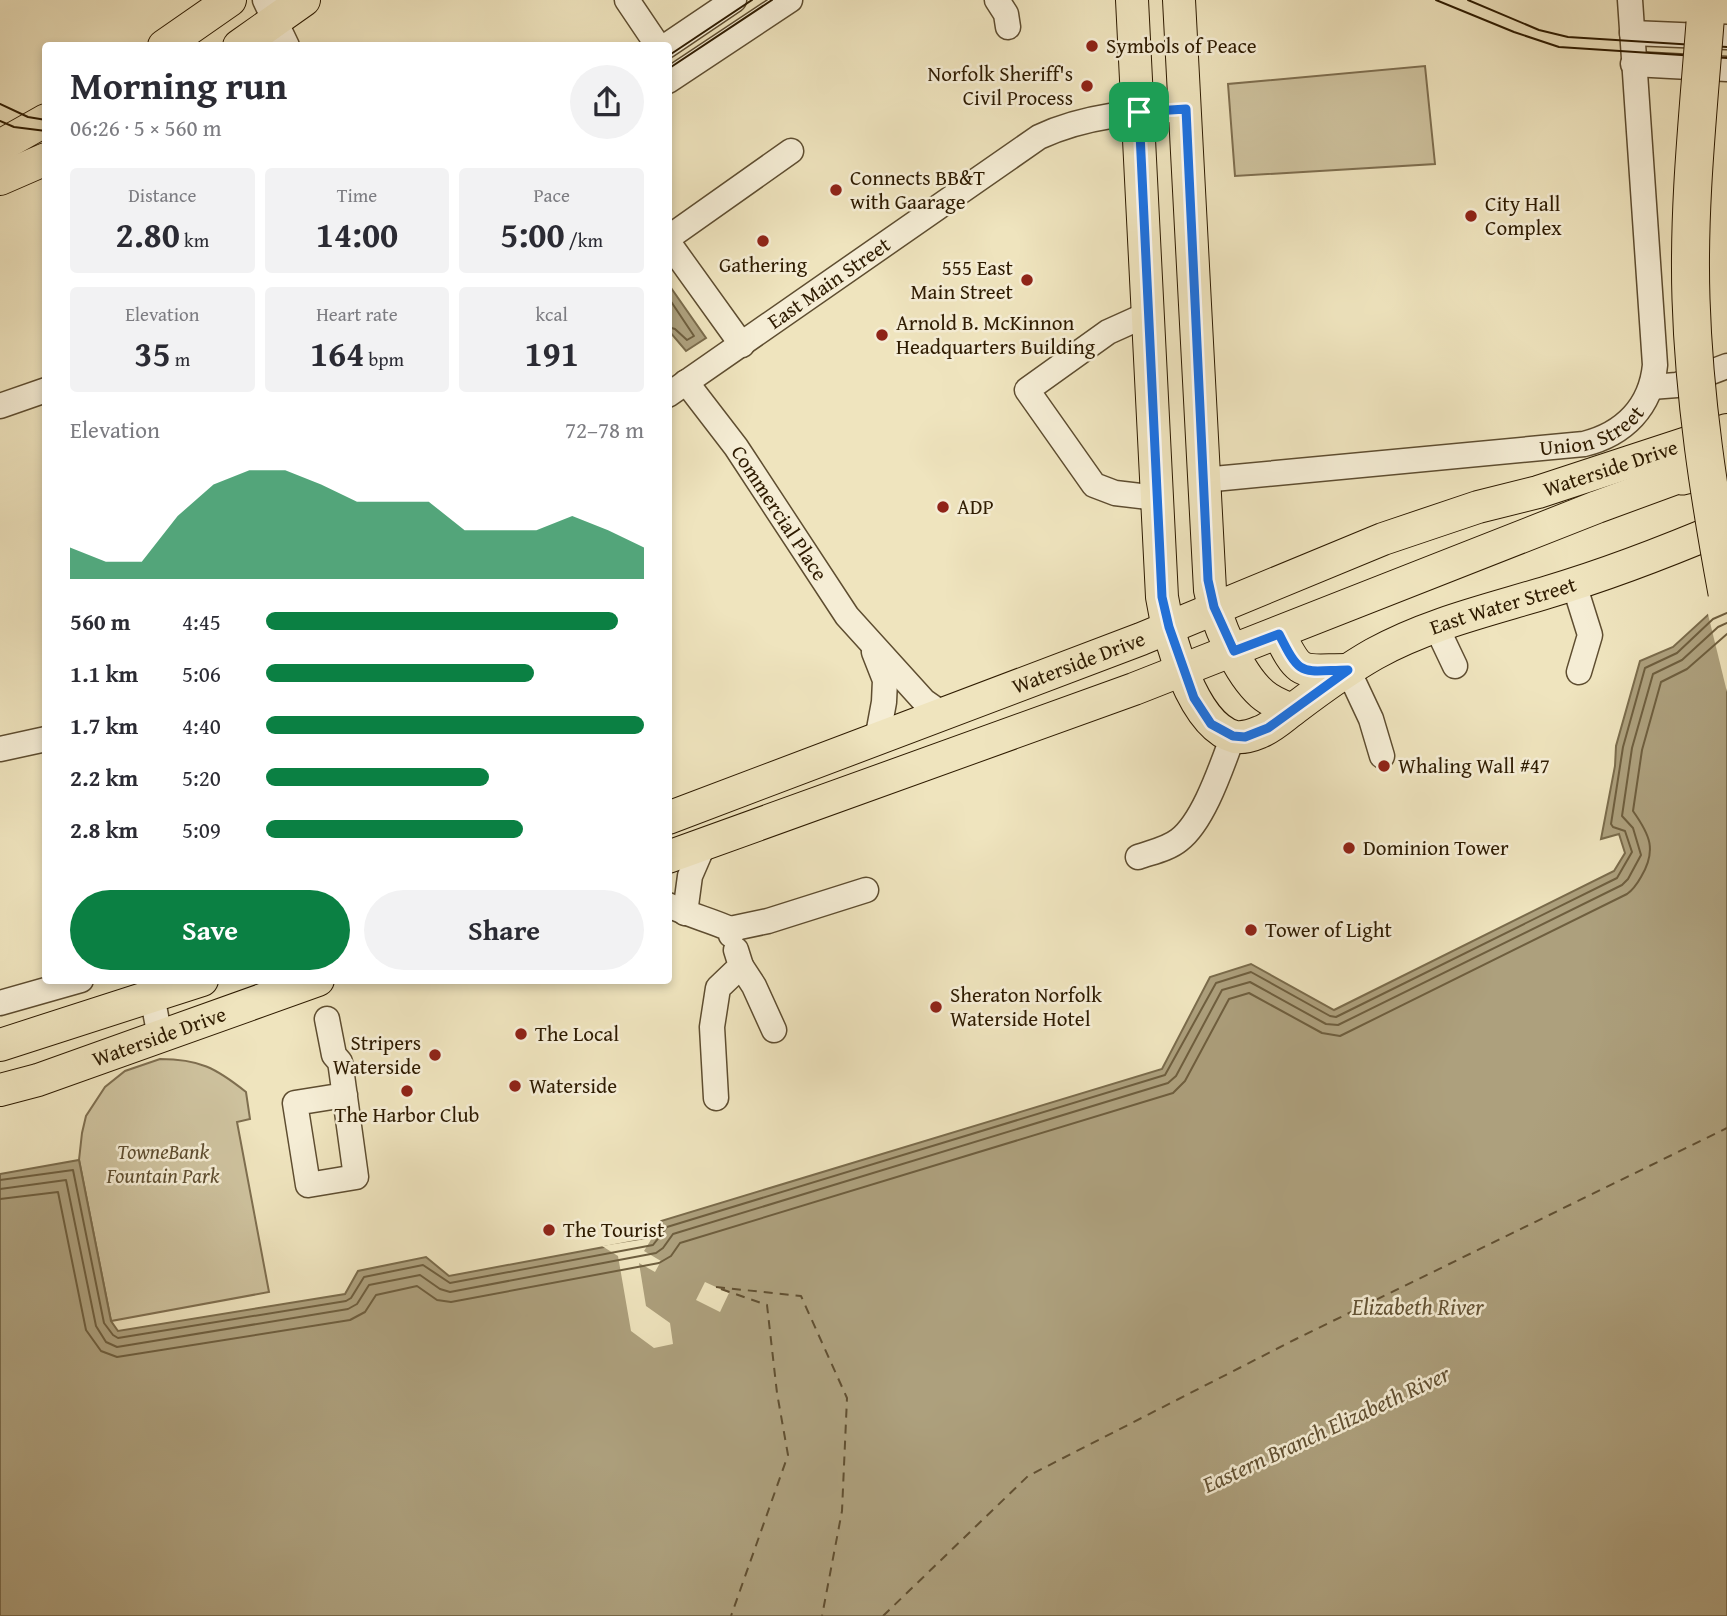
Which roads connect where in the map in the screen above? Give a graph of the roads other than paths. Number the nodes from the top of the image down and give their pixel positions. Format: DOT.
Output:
graph roads {
  1 [pos="230,0"];
  2 [pos="304,0"];
  3 [pos="627,0"];
  4 [pos="734,0"];
  5 [pos="1132,0"];
  6 [pos="1179,0"];
  7 [pos="1630,0"];
  8 [pos="777,4"];
  9 [pos="1710,12"];
  10 [pos="276,22"];
  11 [pos="1632,33"];
  12 [pos="170,42"];
  13 [pos="245,42"];
  14 [pos="655,42"];
  15 [pos="672,42"];
  16 [pos="1633,64"];
  17 [pos="1727,69"];
  18 [pos="672,72"];
  19 [pos="1186,109"];
  20 [pos="1139,112"];
  21 [pos="42,124"];
  22 [pos="791,151"];
  23 [pos="12,154"];
  24 [pos="672,237"];
  25 [pos="672,246"];
  26 [pos="1195,298"];
  27 [pos="1148,314"];
  28 [pos="742,345"];
  29 [pos="1727,366"];
  30 [pos="1651,387"];
  31 [pos="677,389"];
  32 [pos="42,391"];
  33 [pos="1151,392"];
  34 [pos="0,406"];
  35 [pos="1727,430"];
  36 [pos="1727,459"];
  37 [pos="1727,465"];
  38 [pos="1682,476"];
  39 [pos="1203,480"];
  40 [pos="1157,498"];
  41 [pos="1727,526"];
  42 [pos="1574,584"];
  43 [pos="1727,593"];
  44 [pos="1214,607"];
  45 [pos="1436,626"];
  46 [pos="1169,627"];
  47 [pos="1279,634"];
  48 [pos="872,645"];
  49 [pos="1234,651"];
  50 [pos="1455,666"];
  51 [pos="1348,670"];
  52 [pos="1183,671"];
  53 [pos="1579,672"];
  54 [pos="1303,691"];
  55 [pos="944,715"];
  56 [pos="1233,736"];
  57 [pos="42,740"];
  58 [pos="877,740"];
  59 [pos="0,750"];
  60 [pos="1382,756"];
  61 [pos="672,817"];
  62 [pos="703,846"];
  63 [pos="672,857"];
  64 [pos="1138,857"];
  65 [pos="866,890"];
  66 [pos="677,909"];
  67 [pos="735,945"];
  68 [pos="67,984"];
  69 [pos="179,984"];
  70 [pos="296,984"];
  71 [pos="151,989"];
  72 [pos="237,995"];
  73 [pos="0,1003"];
  74 [pos="327,1019"];
  75 [pos="774,1030"];
  76 [pos="160,1037"];
  77 [pos="0,1045"];
  78 [pos="0,1090"];
  79 [pos="339,1096"];
  80 [pos="716,1098"];
  1 -- 12 [label="main road"];
  2 -- 10 [label="main road"];
  3 -- 14 [label="street"];
  4 -- 15 [label="street"];
  5 -- 20 [label="main road"];
  6 -- 19 [label="main road"];
  7 -- 11 [label="street, Union Street"];
  8 -- 18 [label="street"];
  9 -- 11 [label="street"];
  9 -- 43 [label="highway, bridge"];
  10 -- 13 [label="main road"];
  11 -- 16 [label="street, Union Street"];
  16 -- 17 [label="street"];
  16 -- 30 [label="street, Union Street"];
  19 -- 20 [label="street, East Main Street"];
  19 -- 26 [label="main road"];
  20 -- 27 [label="main road"];
  20 -- 28 [label="street, East Main Street"];
  21 -- 23 [label="main road"];
  22 -- 24 [label="street"];
  25 -- 28 [label="street"];
  26 -- 27 [label="main road"];
  26 -- 39 [label="main road"];
  27 -- 33 [label="main road"];
  27 -- 40 [label="street"];
  28 -- 31 [label="street, East Main Street"];
  29 -- 30 [label="street"];
  30 -- 39 [label="street, Union Street"];
  31 -- 48 [label="street, Commercial Place"];
  32 -- 34 [label="street"];
  33 -- 39 [label="main road"];
  33 -- 40 [label="main road"];
  35 -- 44 [label="main road, Waterside Drive"];
  36 -- 38 [label="main road, Waterside Drive"];
  37 -- 38 [label="highway"];
  38 -- 47 [label="main road, Waterside Drive"];
  39 -- 44 [label="main road"];
  40 -- 46 [label="main road"];
  41 -- 42 [label="main road, East Water Street"];
  42 -- 45 [label="main road, East Water Street"];
  42 -- 53 [label="street"];
  44 -- 46 [label="main road, Waterside Drive"];
  44 -- 49 [label="main road"];
  45 -- 50 [label="street"];
  45 -- 51 [label="main road, East Water Street"];
  46 -- 52 [label="main road"];
  46 -- 55 [label="main road, Waterside Drive"];
  47 -- 49 [label="main road, Waterside Drive"];
  47 -- 54 [label="main road"];
  48 -- 55 [label="street, Commercial Place"];
  48 -- 58 [label="street, Commercial Place"];
  49 -- 52 [label="main road, Waterside Drive"];
  49 -- 54 [label="main road"];
  51 -- 54 [label="main road, East Water Street"];
  51 -- 60 [label="street"];
  52 -- 56 [label="main road"];
  52 -- 62 [label="main road, Waterside Drive"];
  54 -- 56 [label="main road, East Water Street"];
  55 -- 58 [label="main road, Waterside Drive"];
  56 -- 64 [label="street"];
  57 -- 59 [label="street"];
  58 -- 61 [label="main road, Waterside Drive"];
  62 -- 63 [label="main road, Waterside Drive"];
  62 -- 66 [label="street"];
  65 -- 67 [label="street"];
  66 -- 67 [label="street"];
  67 -- 75 [label="street"];
  67 -- 80 [label="street"];
  68 -- 73 [label="street"];
  69 -- 71 [label="main road, Waterside Drive"];
  70 -- 72 [label="main road, Waterside Drive"];
  71 -- 76 [label="street"];
  71 -- 77 [label="main road, Waterside Drive"];
  72 -- 76 [label="main road, Waterside Drive"];
  74 -- 79 [label="street"];
  76 -- 78 [label="main road, Waterside Drive"];
}
